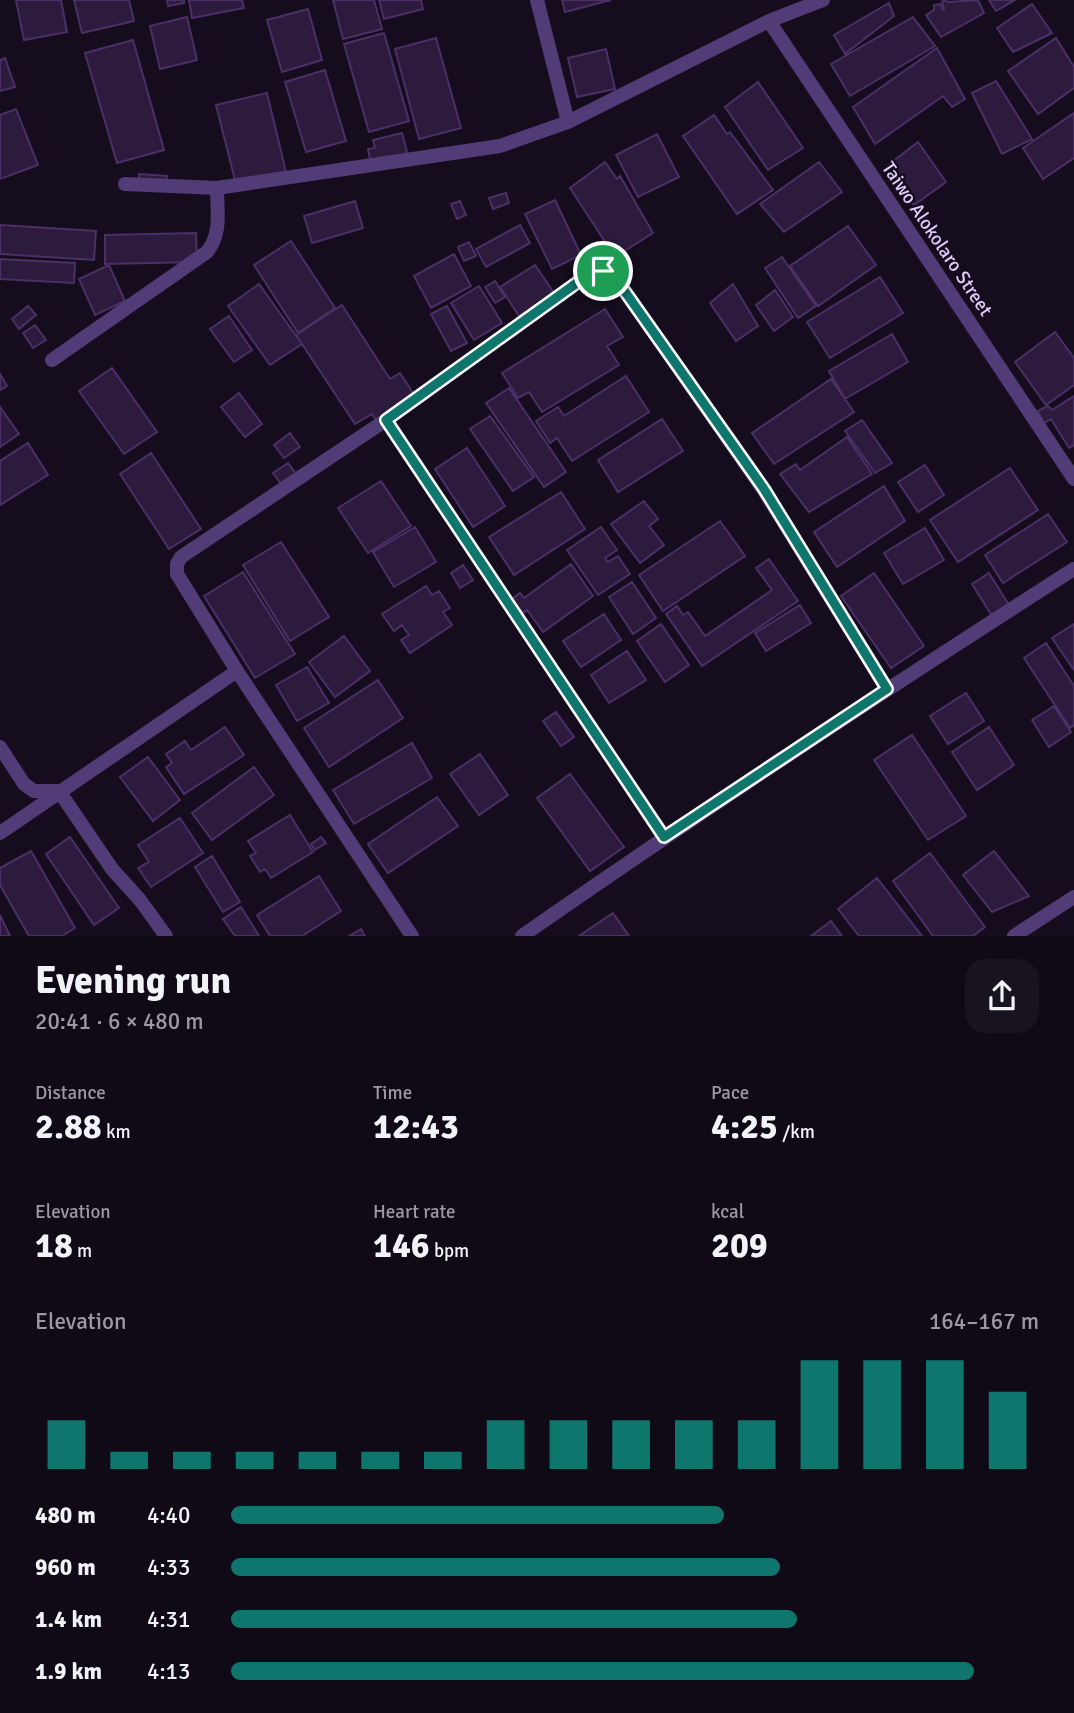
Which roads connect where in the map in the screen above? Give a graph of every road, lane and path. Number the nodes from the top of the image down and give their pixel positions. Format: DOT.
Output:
graph roads {
  1 [pos="537,0"];
  2 [pos="823,0"];
  3 [pos="769,22"];
  4 [pos="568,122"];
  5 [pos="125,184"];
  6 [pos="217,188"];
  7 [pos="52,360"];
  8 [pos="386,420"];
  9 [pos="1072,470"];
  10 [pos="1074,569"];
  11 [pos="237,671"];
  12 [pos="887,689"];
  13 [pos="0,747"];
  14 [pos="59,791"];
  15 [pos="0,833"];
  16 [pos="664,837"];
  17 [pos="1074,897"];
  18 [pos="166,936"];
  19 [pos="412,936"];
  20 [pos="522,936"];
  21 [pos="1014,936"];
  1 -- 4 [label="street"];
  2 -- 3 [label="street"];
  3 -- 4 [label="street"];
  3 -- 9 [label="street, Taiwo Alokolaro Street"];
  4 -- 6 [label="street"];
  5 -- 6 [label="street"];
  6 -- 7 [label="street"];
  8 -- 11 [label="street"];
  8 -- 12 [label="street"];
  8 -- 16 [label="street"];
  10 -- 12 [label="street"];
  11 -- 14 [label="street"];
  11 -- 19 [label="street"];
  12 -- 16 [label="street"];
  13 -- 14 [label="street"];
  14 -- 15 [label="street"];
  14 -- 18 [label="street"];
  16 -- 20 [label="street"];
  17 -- 21 [label="street"];
}
